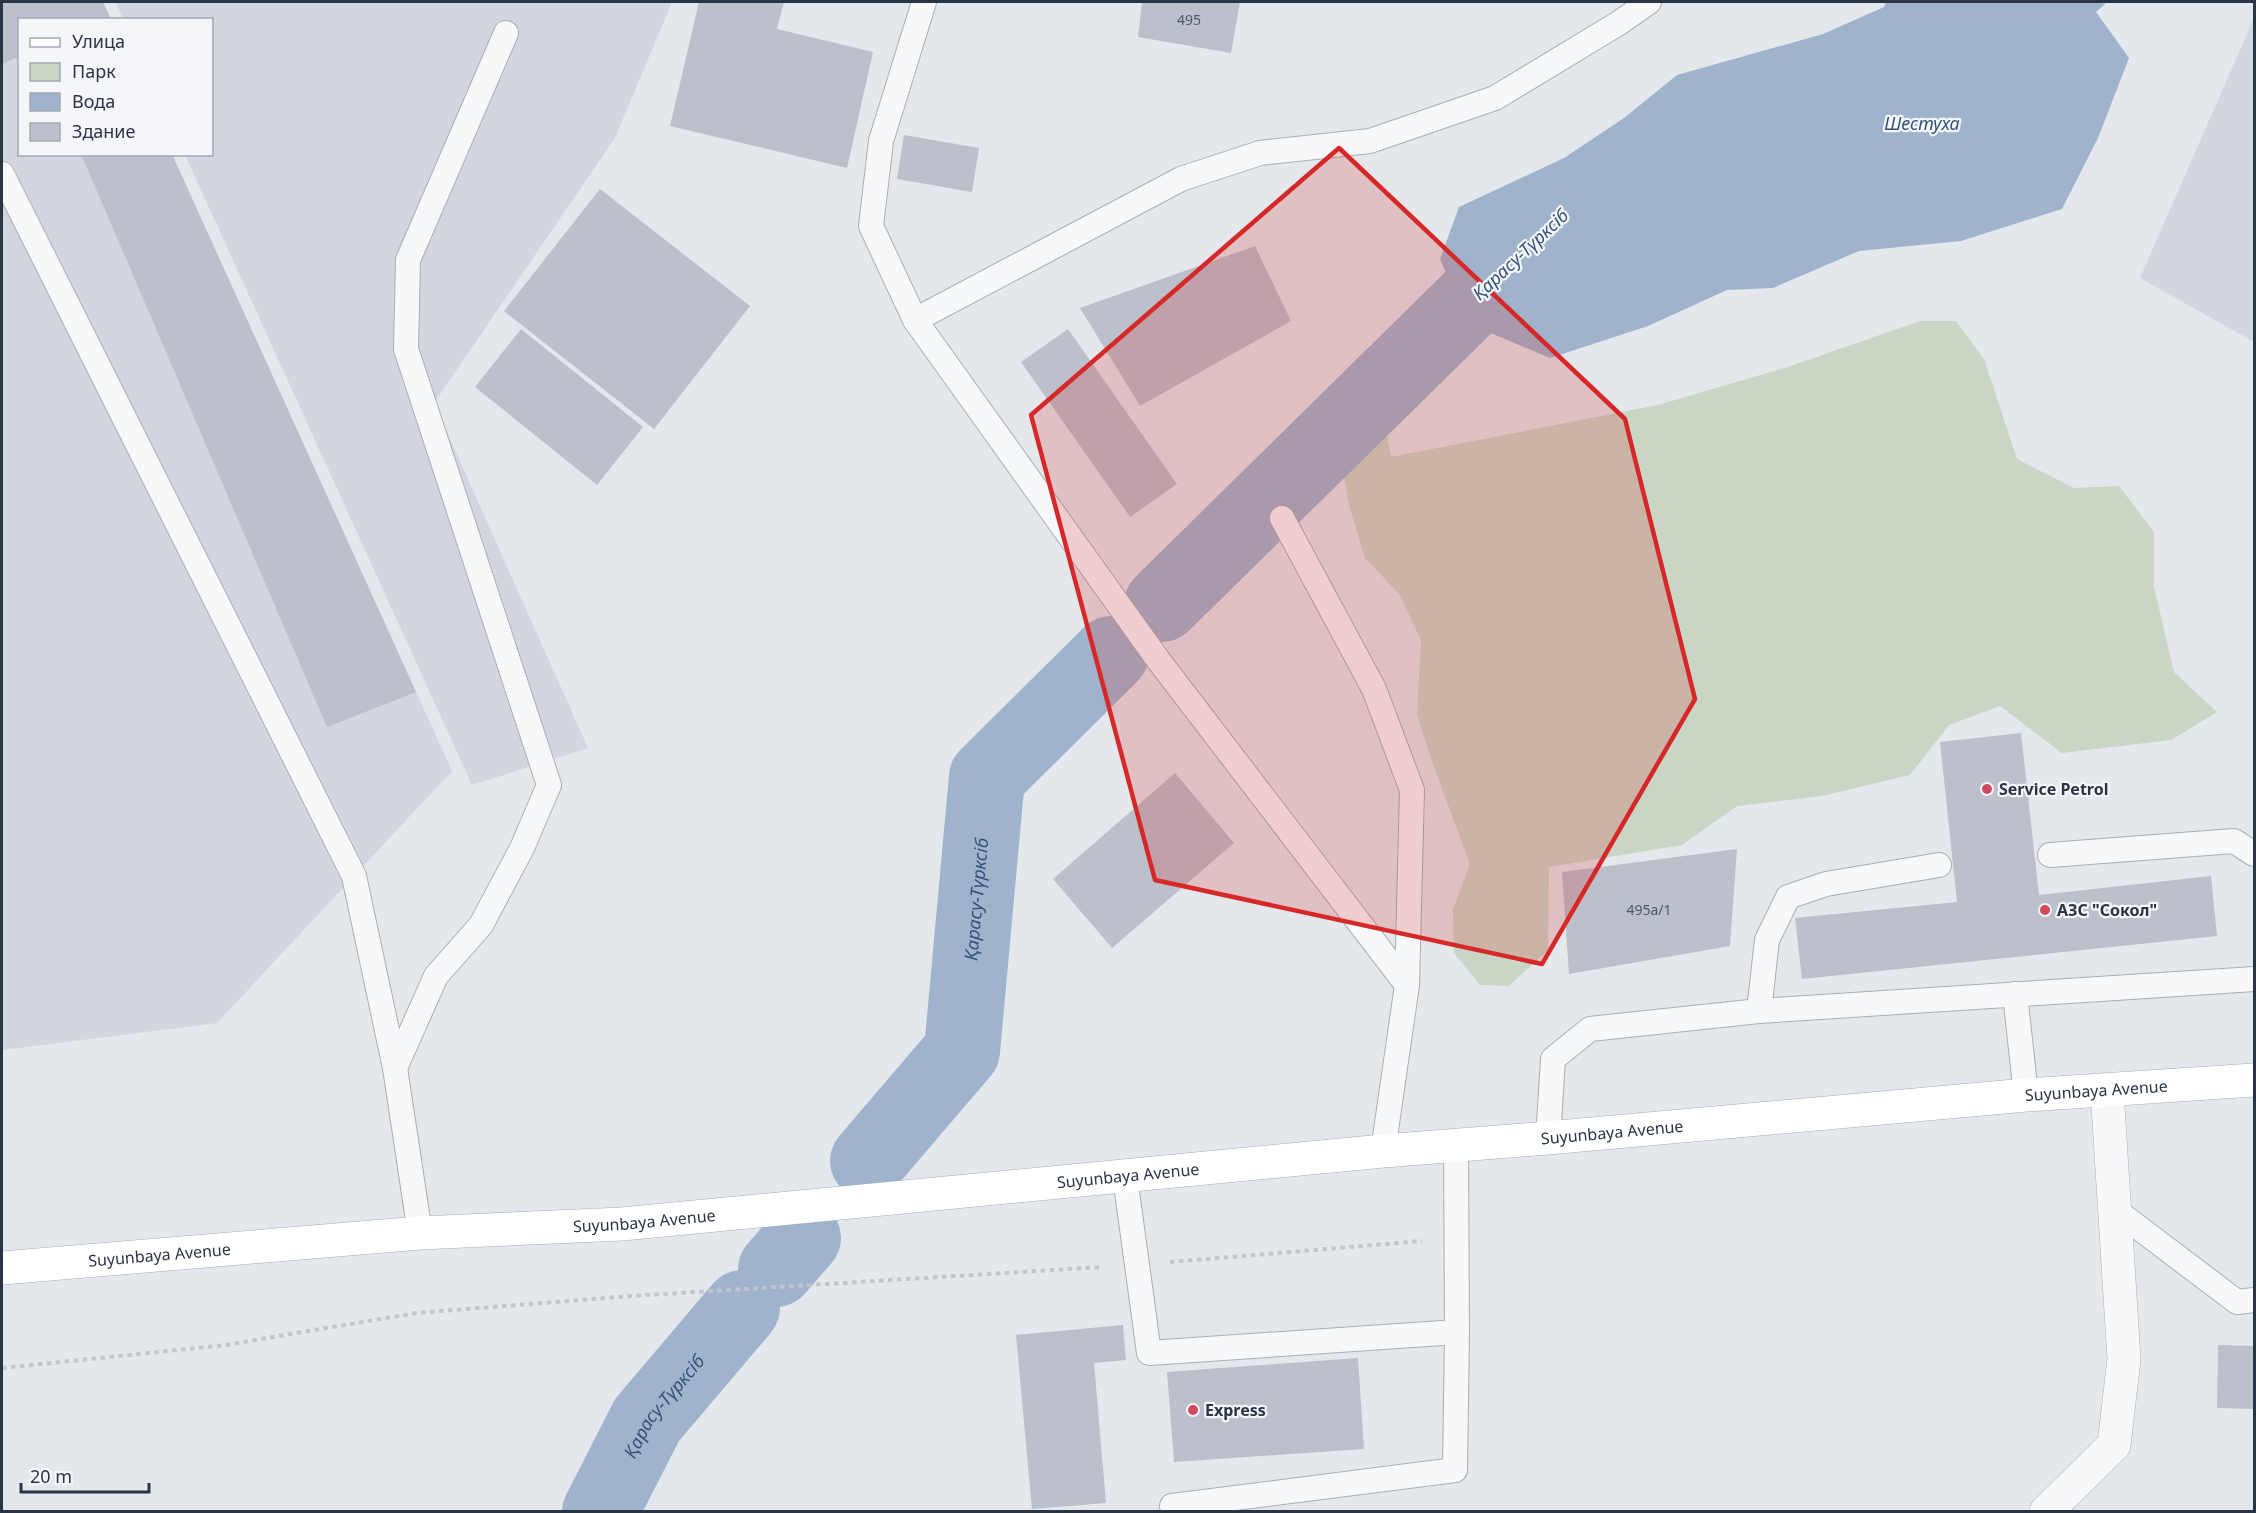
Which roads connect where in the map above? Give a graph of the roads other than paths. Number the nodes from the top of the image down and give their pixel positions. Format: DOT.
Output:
graph roads {
  1 [pos="924,2"];
  2 [pos="1649,2"];
  3 [pos="506,33"];
  4 [pos="2,174"];
  5 [pos="915,320"];
  6 [pos="1282,518"];
  7 [pos="2254,854"];
  8 [pos="2050,855"];
  9 [pos="1939,866"];
  10 [pos="2254,979"];
  11 [pos="1407,985"];
  12 [pos="2015,993"];
  13 [pos="1759,1011"];
  14 [pos="395,1068"];
  15 [pos="2254,1080"];
  16 [pos="2107,1090"];
  17 [pos="2026,1095"];
  18 [pos="1548,1138"];
  19 [pos="1456,1144"];
  20 [pos="1383,1151"];
  21 [pos="1125,1177"];
  22 [pos="2114,1209"];
  23 [pos="420,1233"];
  24 [pos="2,1268"];
  25 [pos="2254,1300"];
  26 [pos="1457,1332"];
  27 [pos="1172,1506"];
  28 [pos="2046,1512"];
  1 -- 5 [label="lane"];
  2 -- 5 [label="lane"];
  3 -- 14 [label="lane"];
  4 -- 14 [label="lane"];
  5 -- 11 [label="lane"];
  6 -- 11 [label="lane"];
  7 -- 8 [label="lane"];
  9 -- 13 [label="lane"];
  10 -- 12 [label="lane"];
  11 -- 20 [label="lane"];
  12 -- 13 [label="lane"];
  12 -- 17 [label="lane"];
  13 -- 18 [label="lane"];
  14 -- 23 [label="lane"];
  15 -- 16 [label="main road, Suyunbaya Avenue"];
  16 -- 17 [label="main road, Suyunbaya Avenue"];
  16 -- 22 [label="street"];
  17 -- 18 [label="main road, Suyunbaya Avenue"];
  18 -- 19 [label="main road, Suyunbaya Avenue"];
  19 -- 20 [label="main road, Suyunbaya Avenue"];
  19 -- 26 [label="lane"];
  20 -- 21 [label="main road, Suyunbaya Avenue"];
  21 -- 23 [label="main road, Suyunbaya Avenue"];
  21 -- 26 [label="lane"];
  22 -- 25 [label="lane"];
  22 -- 28 [label="street"];
  23 -- 24 [label="main road, Suyunbaya Avenue"];
  26 -- 27 [label="lane"];
}
